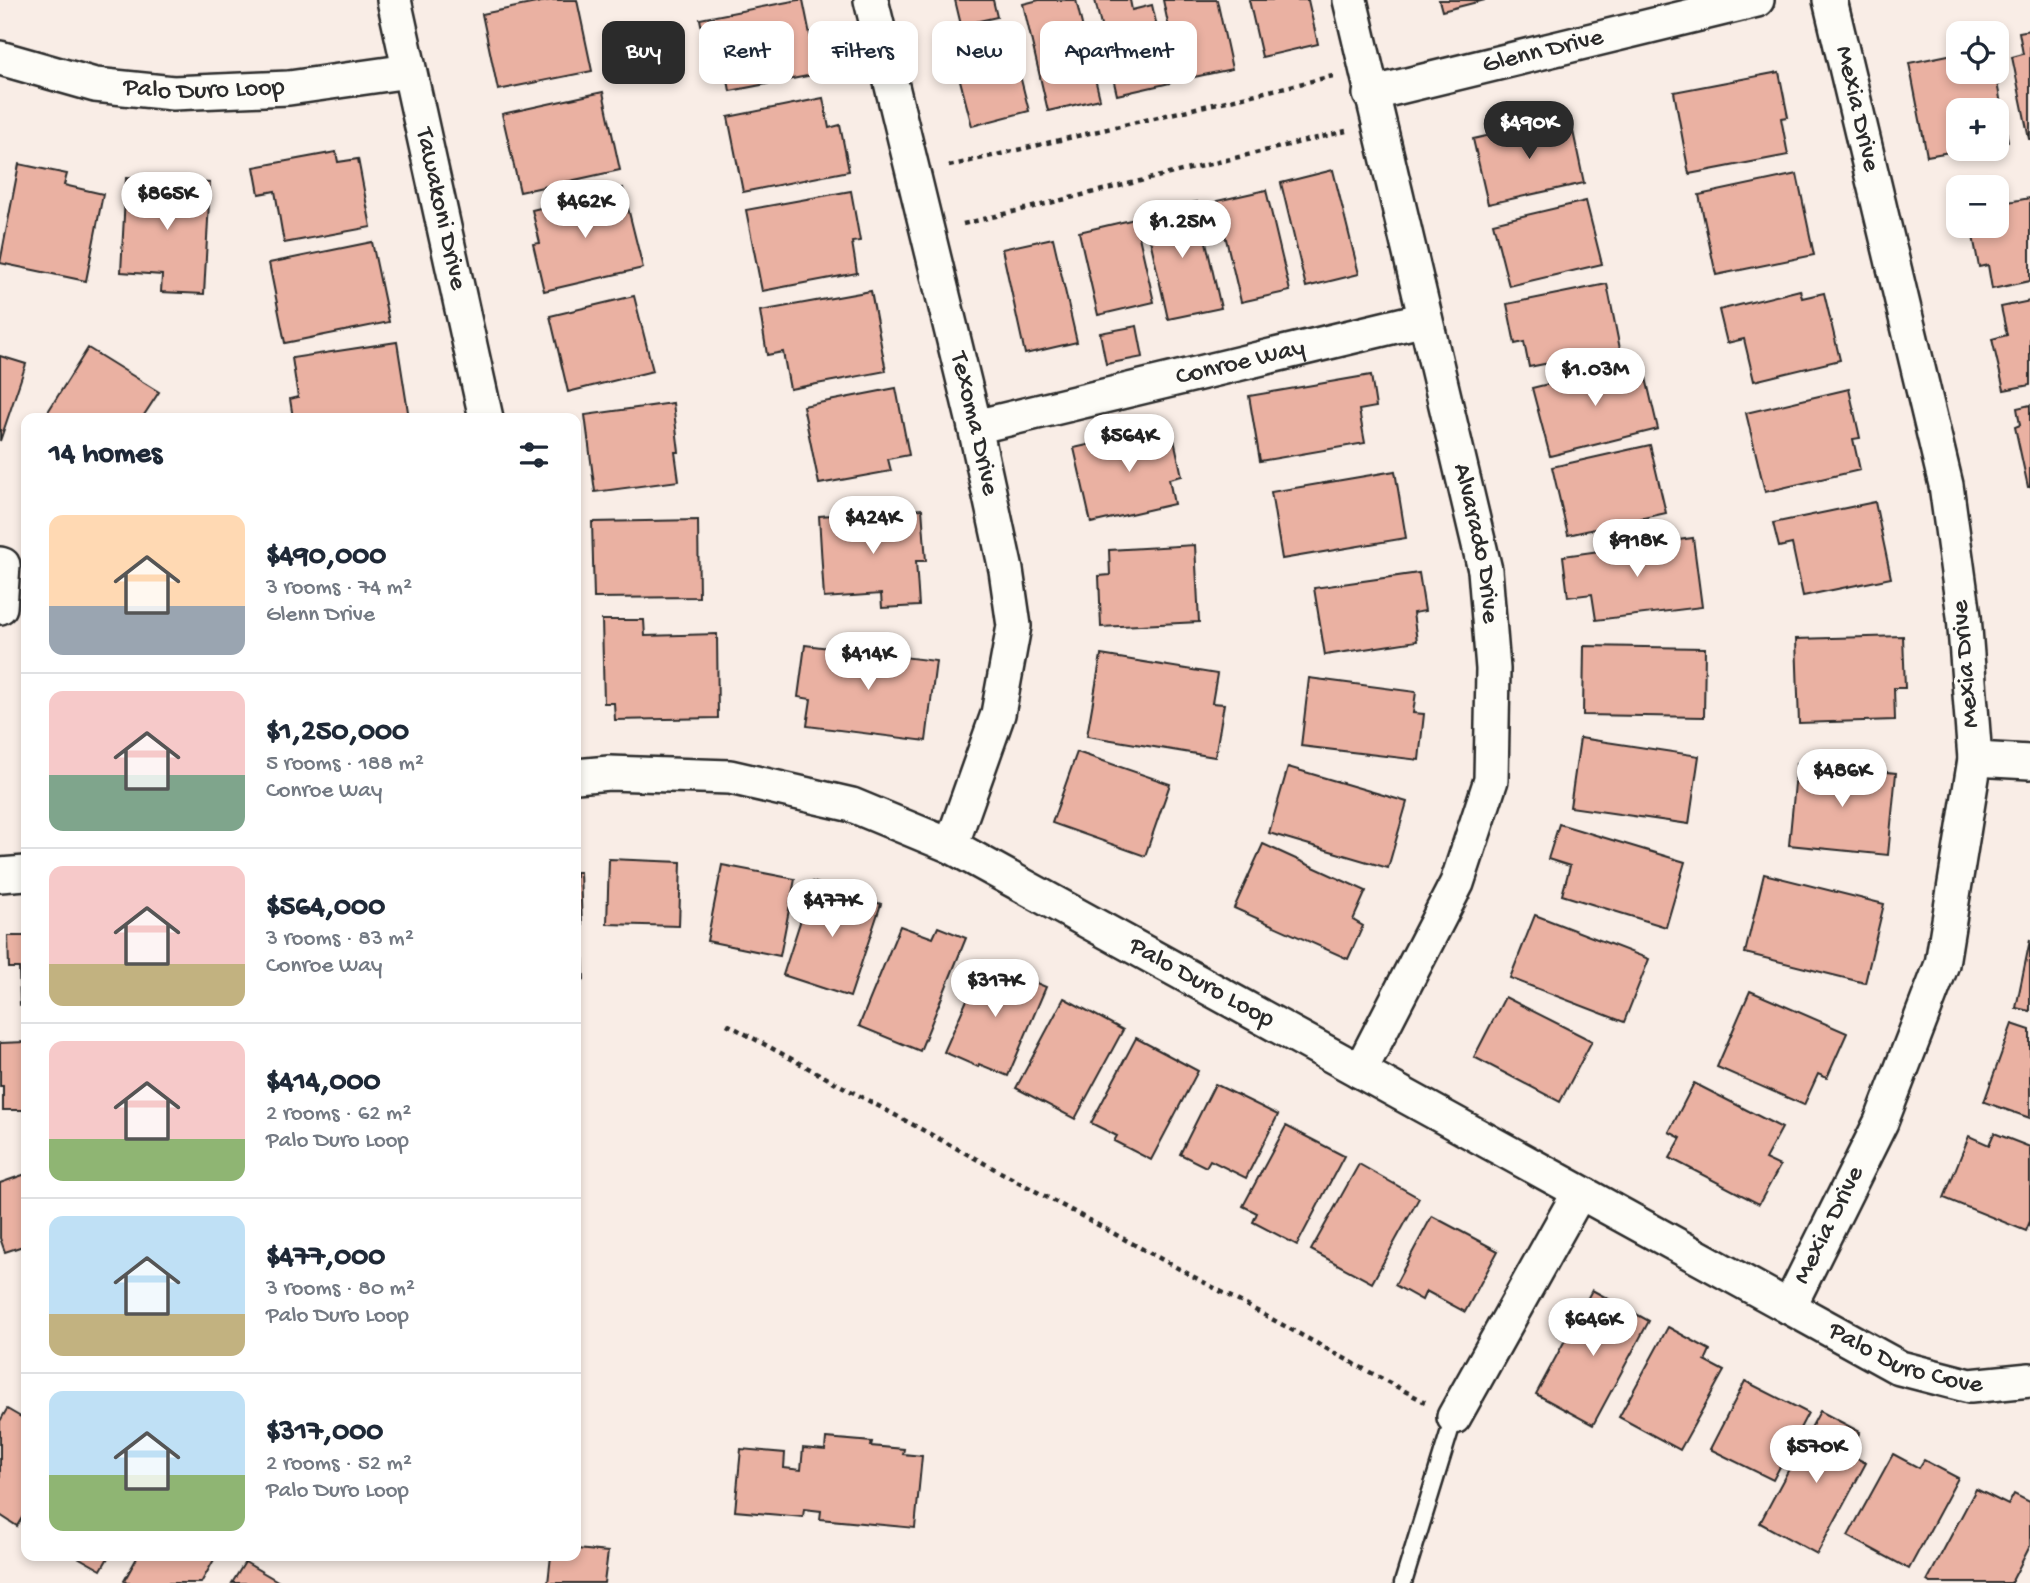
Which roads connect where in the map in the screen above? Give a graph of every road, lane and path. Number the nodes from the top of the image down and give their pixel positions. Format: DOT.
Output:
graph roads {
  1 [pos="394,0"];
  2 [pos="871,0"];
  3 [pos="1350,0"];
  4 [pos="1757,0"];
  5 [pos="1830,0"];
  6 [pos="0,58"];
  7 [pos="410,71"];
  8 [pos="1333,76"];
  9 [pos="1370,94"];
  10 [pos="1346,131"];
  11 [pos="949,166"];
  12 [pos="963,225"];
  13 [pos="1425,319"];
  14 [pos="485,413"];
  15 [pos="975,426"];
  16 [pos="0,564"];
  17 [pos="0,607"];
  18 [pos="1975,759"];
  19 [pos="2030,762"];
  20 [pos="581,776"];
  21 [pos="951,846"];
  22 [pos="21,873"];
  23 [pos="0,875"];
  24 [pos="727,1024"];
  25 [pos="1360,1071"];
  26 [pos="1579,1193"];
  27 [pos="1789,1307"];
  28 [pos="2030,1380"];
  29 [pos="1454,1417"];
  30 [pos="1403,1583"];
  1 -- 7 [label="street, Tawakoni Drive"];
  2 -- 15 [label="street, Texoma Drive"];
  3 -- 9 [label="street, Alvarado Drive"];
  4 -- 9 [label="street, Glenn Drive"];
  5 -- 18 [label="street, Mexia Drive"];
  6 -- 7 [label="street, Palo Duro Loop"];
  7 -- 14 [label="street, Tawakoni Drive"];
  8 -- 11 [label="path"];
  9 -- 13 [label="street, Alvarado Drive"];
  10 -- 12 [label="path"];
  13 -- 15 [label="street, Conroe Way"];
  13 -- 25 [label="street, Alvarado Drive"];
  15 -- 21 [label="street, Texoma Drive"];
  16 -- 17 [label="street"];
  18 -- 19 [label="street"];
  18 -- 27 [label="street, Mexia Drive"];
  20 -- 21 [label="street, Palo Duro Loop"];
  21 -- 25 [label="street, Palo Duro Loop"];
  22 -- 23 [label="street"];
  24 -- 29 [label="path"];
  25 -- 26 [label="street, Palo Duro Loop"];
  26 -- 27 [label="street, Palo Duro Loop"];
  26 -- 29 [label="street"];
  27 -- 28 [label="street, Palo Duro Cove"];
  29 -- 30 [label="lane"];
}
